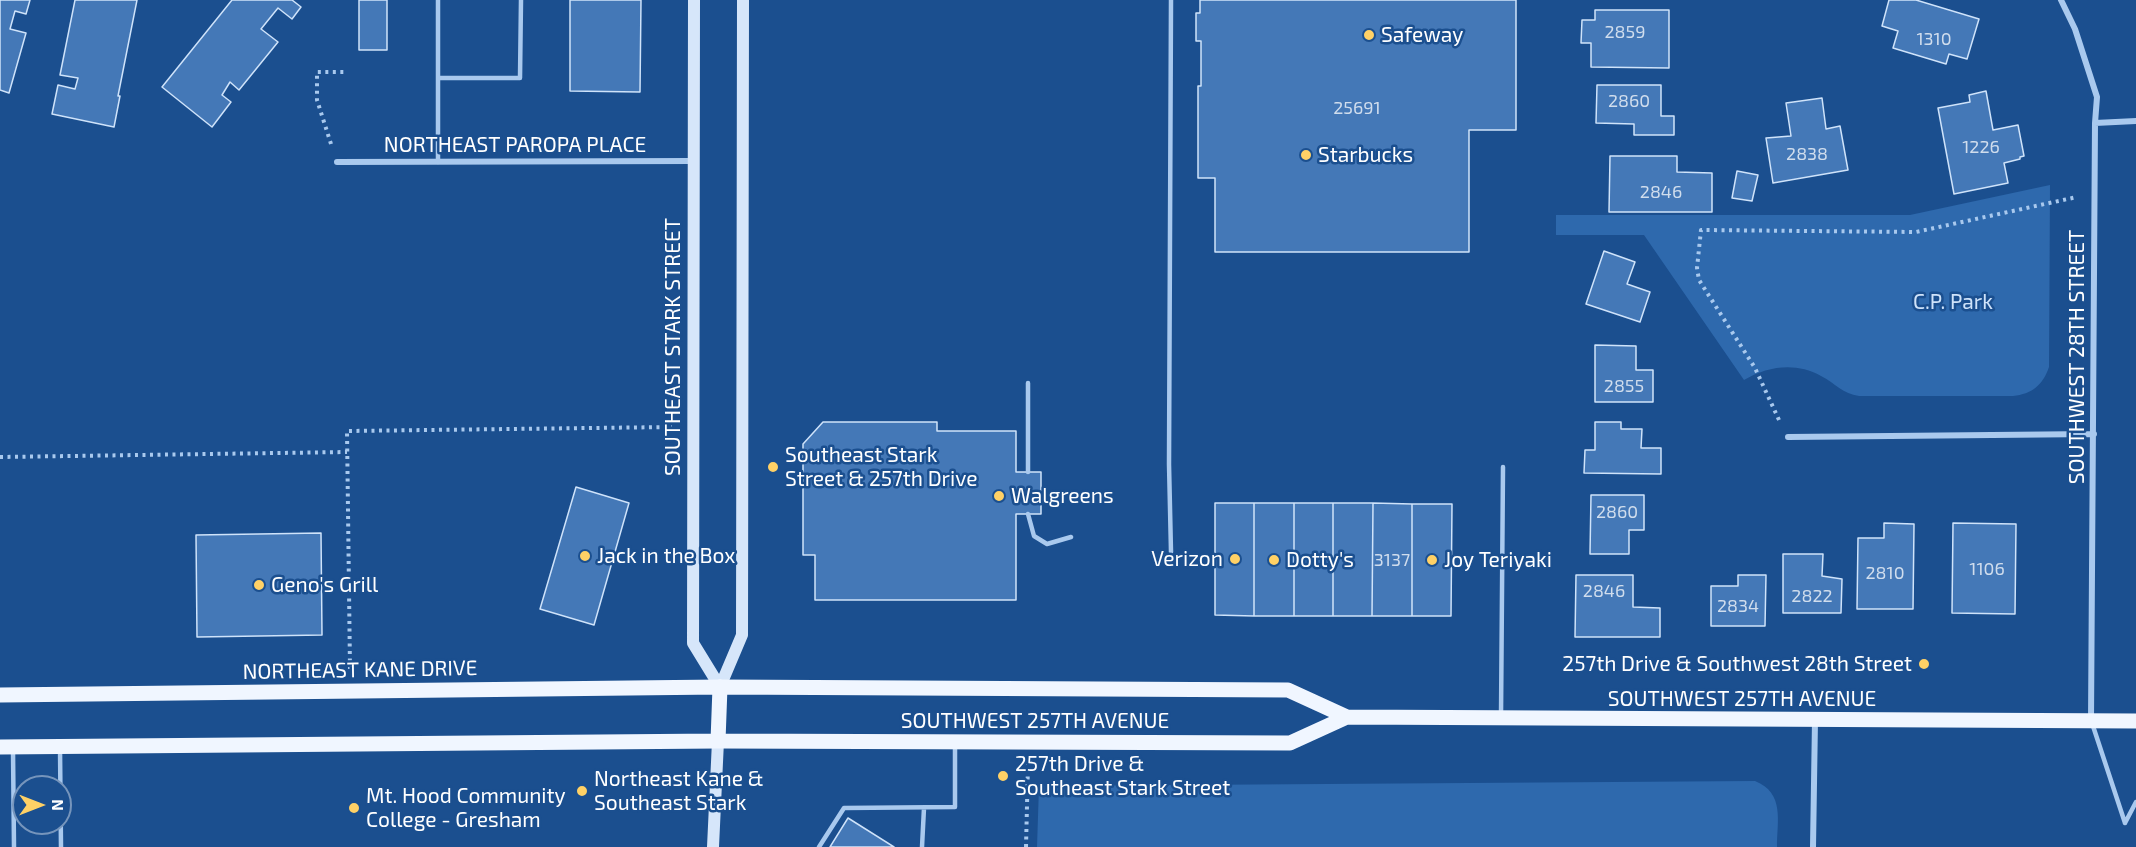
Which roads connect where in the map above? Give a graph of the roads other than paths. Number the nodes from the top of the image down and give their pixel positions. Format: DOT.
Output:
graph roads {
  1 [pos="438,0"];
  2 [pos="521,0"];
  3 [pos="694,0"];
  4 [pos="743,0"];
  5 [pos="1171,0"];
  6 [pos="2061,0"];
  7 [pos="438,78"];
  8 [pos="2136,121"];
  9 [pos="2095,123"];
  10 [pos="694,161"];
  11 [pos="337,162"];
  12 [pos="438,162"];
  13 [pos="1028,383"];
  14 [pos="2094,434"];
  15 [pos="1788,437"];
  16 [pos="1503,467"];
  17 [pos="1028,472"];
  18 [pos="1028,514"];
  19 [pos="1071,537"];
  20 [pos="1171,552"];
  21 [pos="720,687"];
  22 [pos="0,695"];
  23 [pos="1347,717"];
  24 [pos="1501,719"];
  25 [pos="1815,720"];
  26 [pos="2091,721"];
  27 [pos="2136,721"];
  28 [pos="718,741"];
  29 [pos="955,742"];
  30 [pos="7,747"];
  31 [pos="60,747"];
  32 [pos="2136,802"];
  33 [pos="924,808"];
  34 [pos="14,847"];
  35 [pos="61,847"];
  36 [pos="713,847"];
  37 [pos="819,847"];
  38 [pos="922,847"];
  39 [pos="1813,847"];
  1 -- 7 [label="lane"];
  2 -- 7 [label="lane"];
  3 -- 10 [label="main road, SOUTHEAST STARK STREET"];
  4 -- 21 [label="main road"];
  5 -- 20 [label="lane"];
  6 -- 9 [label="street, SOUTHWEST 28TH STREET"];
  7 -- 12 [label="lane"];
  8 -- 9 [label="street"];
  9 -- 14 [label="street, SOUTHWEST 28TH STREET"];
  10 -- 12 [label="street, NORTHEAST PAROPA PLACE"];
  10 -- 21 [label="main road, SOUTHEAST STARK STREET"];
  11 -- 12 [label="street, NORTHEAST PAROPA PLACE"];
  13 -- 17 [label="lane"];
  14 -- 15 [label="street"];
  14 -- 26 [label="street, SOUTHWEST 28TH STREET"];
  16 -- 24 [label="lane"];
  18 -- 19 [label="lane"];
  21 -- 22 [label="main road, NORTHEAST KANE DRIVE"];
  21 -- 23 [label="main road, SOUTHWEST 257TH AVENUE"];
  21 -- 28 [label="main road"];
  23 -- 24 [label="main road, SOUTHWEST 257TH AVENUE"];
  23 -- 29 [label="main road, SOUTHWEST 257TH AVENUE"];
  24 -- 25 [label="main road, SOUTHWEST 257TH AVENUE"];
  25 -- 26 [label="main road, SOUTHWEST 257TH AVENUE"];
  25 -- 39 [label="street"];
  26 -- 27 [label="main road, SOUTHWEST 257TH AVENUE"];
  26 -- 32 [label="lane"];
  28 -- 29 [label="main road, SOUTHWEST 257TH AVENUE"];
  28 -- 31 [label="main road"];
  28 -- 36 [label="main road"];
  29 -- 33 [label="lane"];
  30 -- 31 [label="main road"];
  30 -- 34 [label="lane"];
  31 -- 35 [label="lane"];
  33 -- 37 [label="lane"];
  33 -- 38 [label="lane"];
}
